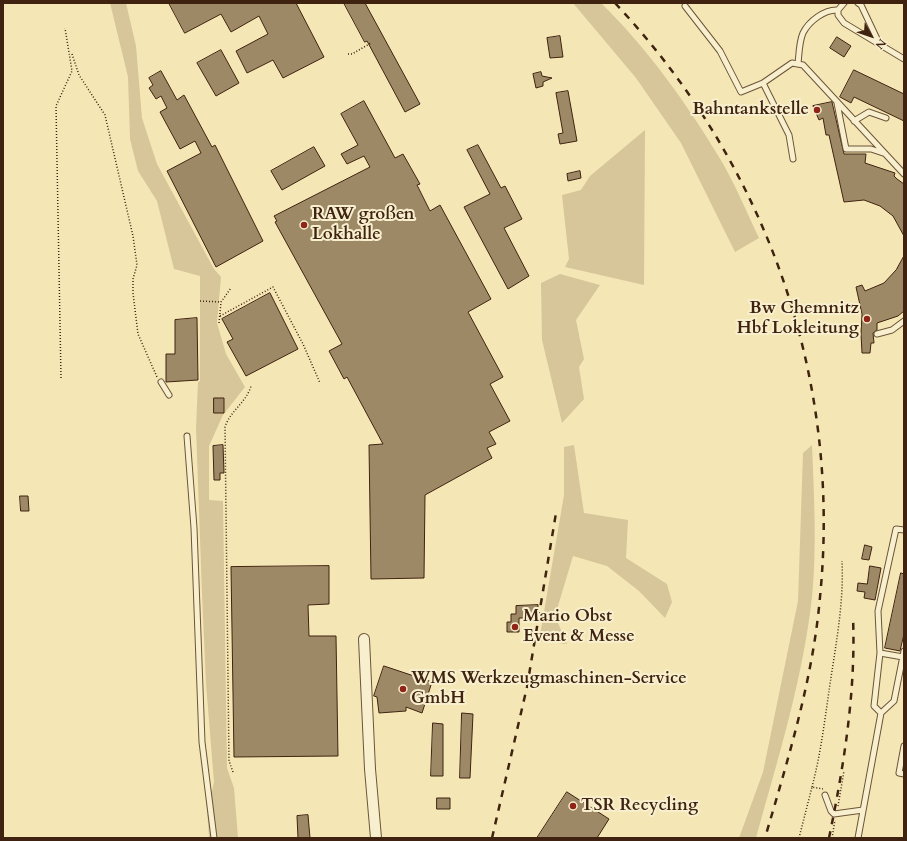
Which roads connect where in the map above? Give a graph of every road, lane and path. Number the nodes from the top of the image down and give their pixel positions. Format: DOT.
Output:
graph roads {
  1 [pos="844,3"];
  2 [pos="858,3"];
  3 [pos="685,6"];
  4 [pos="838,10"];
  5 [pos="65,28"];
  6 [pos="371,43"];
  7 [pos="879,44"];
  8 [pos="70,50"];
  9 [pos="348,54"];
  10 [pos="904,59"];
  11 [pos="798,64"];
  12 [pos="763,83"];
  13 [pos="837,102"];
  14 [pos="886,118"];
  15 [pos="854,121"];
  16 [pos="885,154"];
  17 [pos="793,159"];
  18 [pos="904,172"];
  19 [pos="231,288"];
  20 [pos="200,301"];
  21 [pos="221,302"];
  22 [pos="220,316"];
  23 [pos="904,321"];
  24 [pos="219,323"];
  25 [pos="877,334"];
  26 [pos="61,378"];
  27 [pos="161,382"];
  28 [pos="320,383"];
  29 [pos="250,386"];
  30 [pos="169,395"];
  31 [pos="187,436"];
  32 [pos="904,530"];
  33 [pos="842,562"];
  34 [pos="364,639"];
  35 [pos="904,651"];
  36 [pos="880,653"];
  37 [pos="903,657"];
  38 [pos="881,713"];
  39 [pos="904,746"];
  40 [pos="844,771"];
  41 [pos="233,772"];
  42 [pos="904,774"];
  43 [pos="812,787"];
  44 [pos="825,795"];
  45 [pos="863,810"];
  46 [pos="836,813"];
  47 [pos="214,838"];
  48 [pos="376,838"];
  49 [pos="799,838"];
  50 [pos="832,838"];
  51 [pos="858,838"];
  1 -- 4 [label="lane"];
  2 -- 7 [label="lane"];
  3 -- 12 [label="lane"];
  4 -- 7 [label="lane"];
  4 -- 11 [label="lane"];
  5 -- 8 [label="path"];
  6 -- 9 [label="path"];
  7 -- 10 [label="lane"];
  8 -- 26 [label="path"];
  8 -- 27 [label="path"];
  11 -- 12 [label="lane"];
  11 -- 13 [label="lane"];
  12 -- 17 [label="lane"];
  13 -- 15 [label="lane"];
  13 -- 16 [label="lane"];
  14 -- 15 [label="lane"];
  15 -- 16 [label="lane"];
  16 -- 18 [label="lane"];
  19 -- 21 [label="path"];
  20 -- 21 [label="path"];
  21 -- 22 [label="path"];
  22 -- 24 [label="path"];
  22 -- 28 [label="path"];
  23 -- 25 [label="lane"];
  27 -- 30 [label="lane"];
  29 -- 41 [label="path"];
  31 -- 47 [label="lane"];
  32 -- 36 [label="lane"];
  33 -- 43 [label="path"];
  34 -- 48 [label="street"];
  35 -- 37 [label="lane"];
  36 -- 37 [label="lane"];
  36 -- 38 [label="lane"];
  37 -- 38 [label="lane"];
  38 -- 45 [label="lane"];
  39 -- 42 [label="lane"];
  40 -- 46 [label="path"];
  43 -- 44 [label="path"];
  43 -- 49 [label="path"];
  44 -- 46 [label="lane"];
  45 -- 46 [label="lane"];
  45 -- 51 [label="lane"];
  46 -- 50 [label="path"];
}
